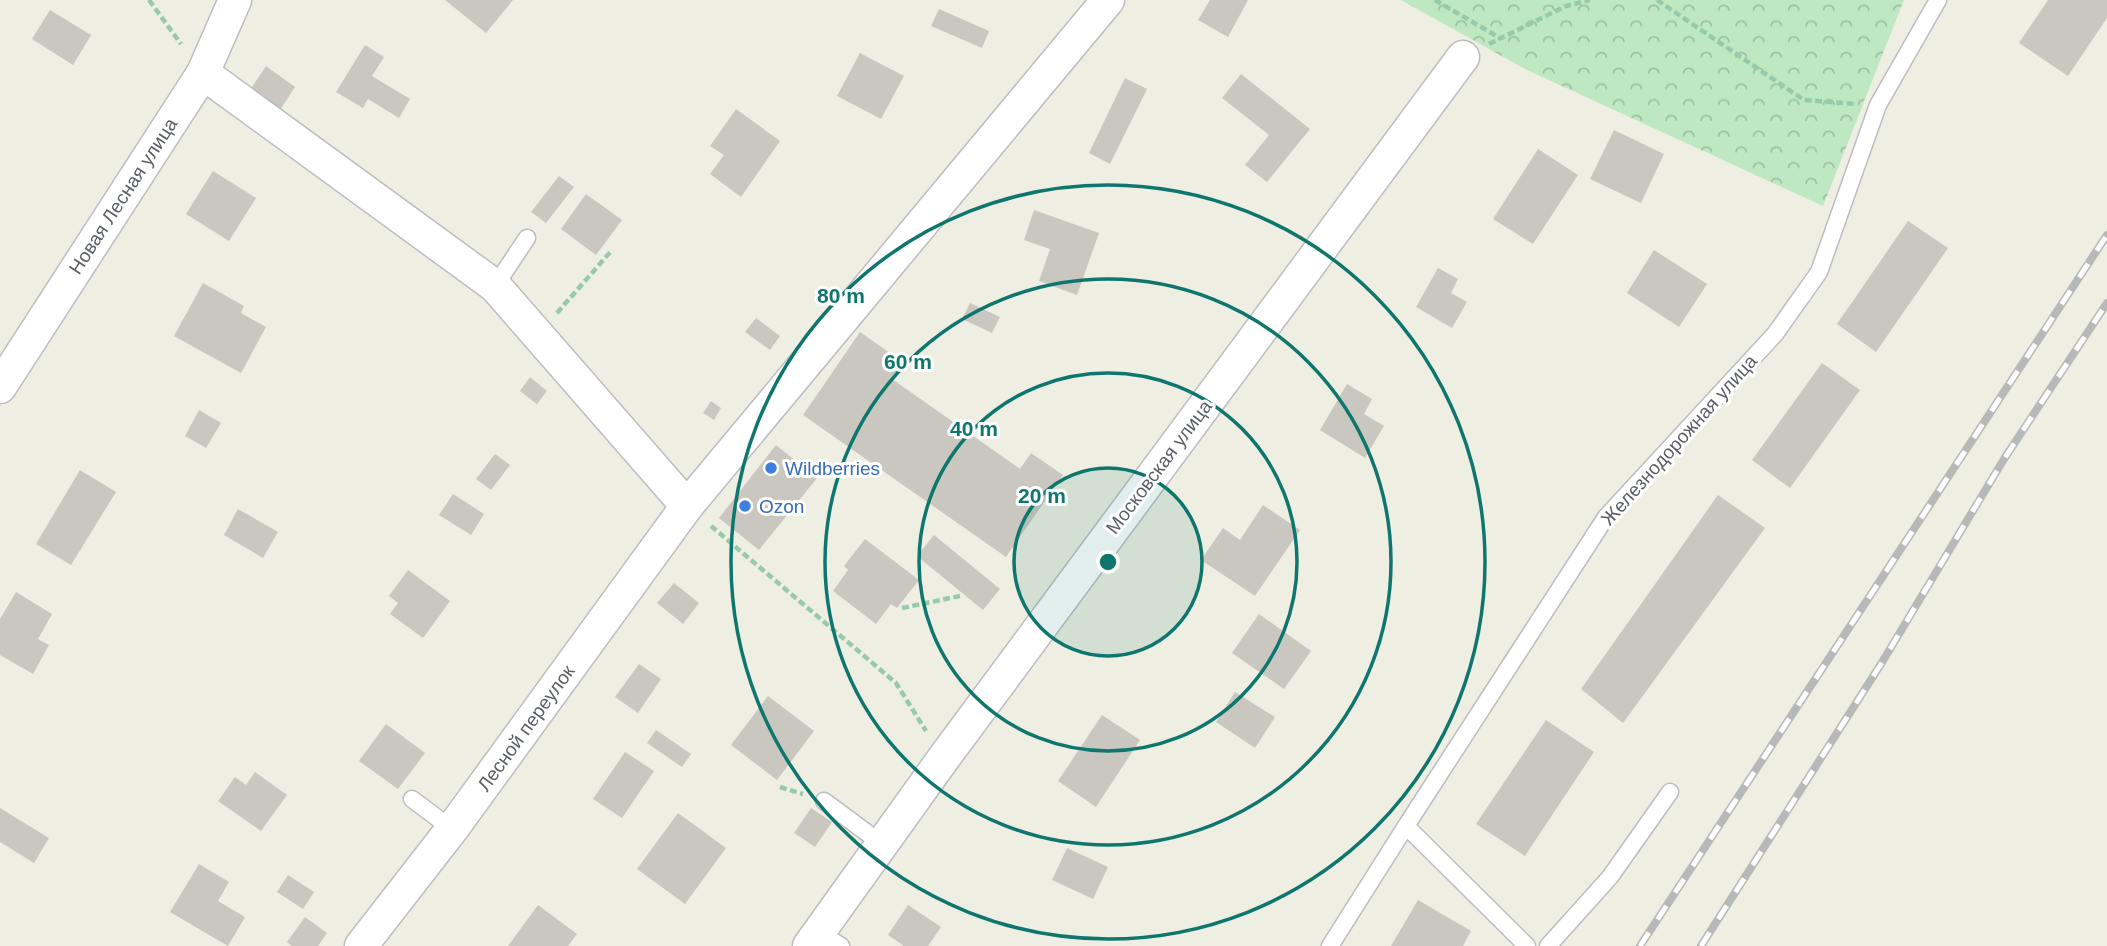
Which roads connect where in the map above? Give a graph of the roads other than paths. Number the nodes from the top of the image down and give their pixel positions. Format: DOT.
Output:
graph roads {
  1 [pos="235,0"];
  2 [pos="1108,0"];
  3 [pos="1938,0"];
  4 [pos="1463,57"];
  5 [pos="203,73"];
  6 [pos="527,238"];
  7 [pos="495,286"];
  8 [pos="0,387"];
  9 [pos="687,506"];
  10 [pos="1670,793"];
  11 [pos="412,799"];
  12 [pos="824,801"];
  13 [pos="1406,826"];
  14 [pos="452,829"];
  15 [pos="882,844"];
  16 [pos="823,941"];
  17 [pos="361,946"];
  18 [pos="1330,946"];
  19 [pos="1527,946"];
  20 [pos="1548,946"];
  1 -- 5 [label="street, Новая Лесная улица"];
  2 -- 9 [label="street, Лесной переулок"];
  3 -- 13 [label="lane, Железнодорожная улица"];
  4 -- 15 [label="street, Московская улица"];
  5 -- 7 [label="street"];
  5 -- 8 [label="street, Новая Лесная улица"];
  6 -- 7 [label="lane"];
  7 -- 9 [label="street"];
  9 -- 14 [label="street, Лесной переулок"];
  10 -- 20 [label="lane"];
  11 -- 14 [label="lane"];
  12 -- 15 [label="lane"];
  13 -- 18 [label="lane, Железнодорожная улица"];
  13 -- 19 [label="lane"];
  14 -- 17 [label="street, Лесной переулок"];
  15 -- 16 [label="street, Московская улица"];
}
